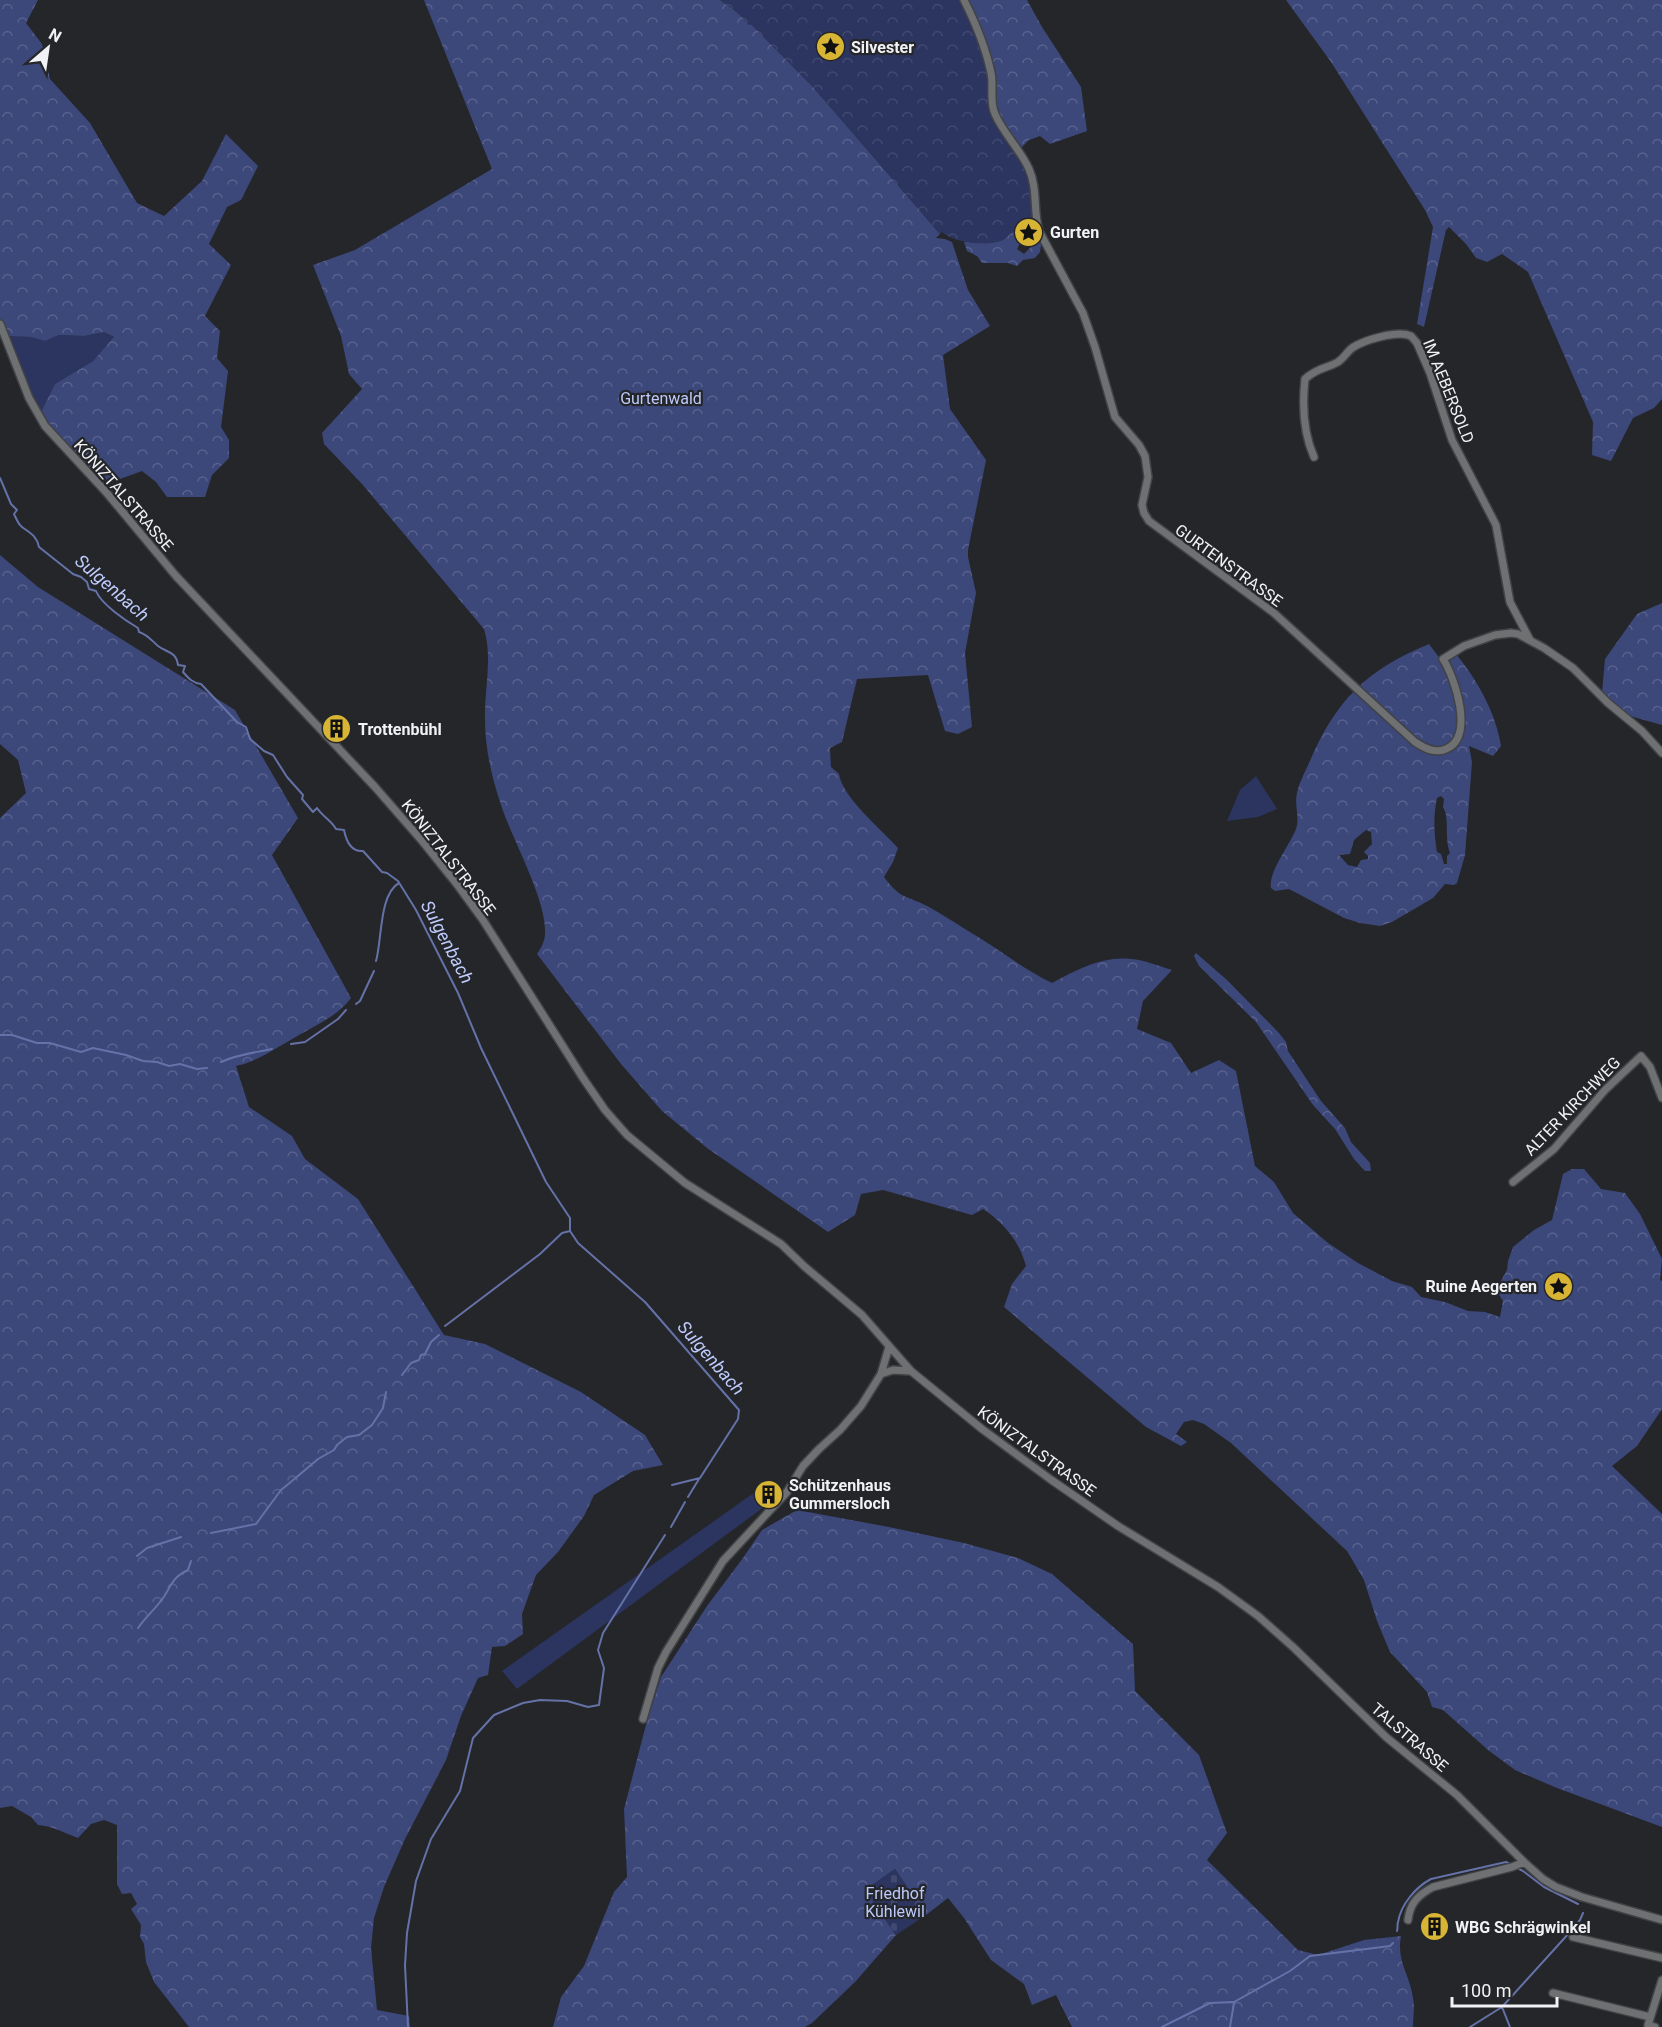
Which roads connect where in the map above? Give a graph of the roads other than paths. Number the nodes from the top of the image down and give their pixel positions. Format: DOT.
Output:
graph roads {
  1 [pos="964,0"];
  2 [pos="0,324"];
  3 [pos="1314,457"];
  4 [pos="1530,640"];
  5 [pos="1662,753"];
  6 [pos="1662,1098"];
  7 [pos="1513,1182"];
  8 [pos="889,1347"];
  9 [pos="911,1371"];
  10 [pos="881,1374"];
  11 [pos="1152,1547"];
  12 [pos="643,1719"];
  13 [pos="1518,1865"];
  14 [pos="1408,1920"];
  15 [pos="1662,1920"];
  16 [pos="1573,1937"];
  17 [pos="1662,1958"];
  18 [pos="1662,1980"];
  19 [pos="1553,1993"];
  20 [pos="1650,2024"];
  1 -- 4 [label="street, GURTENSTRASSE"];
  2 -- 8 [label="street, KÖNIZTALSTRASSE"];
  3 -- 4 [label="street, IM AEBERSOLD"];
  4 -- 5 [label="street, GURTENSTRASSE"];
  6 -- 7 [label="street, ALTER KIRCHWEG"];
  8 -- 9 [label="street, KÖNIZTALSTRASSE"];
  8 -- 10 [label="street"];
  9 -- 10 [label="street"];
  9 -- 11 [label="street, KÖNIZTALSTRASSE"];
  10 -- 12 [label="street"];
  11 -- 13 [label="street, TALSTRASSE"];
  13 -- 14 [label="street"];
  13 -- 15 [label="street, TALSTRASSE"];
  16 -- 17 [label="street"];
  18 -- 20 [label="street"];
  19 -- 20 [label="street"];
}
